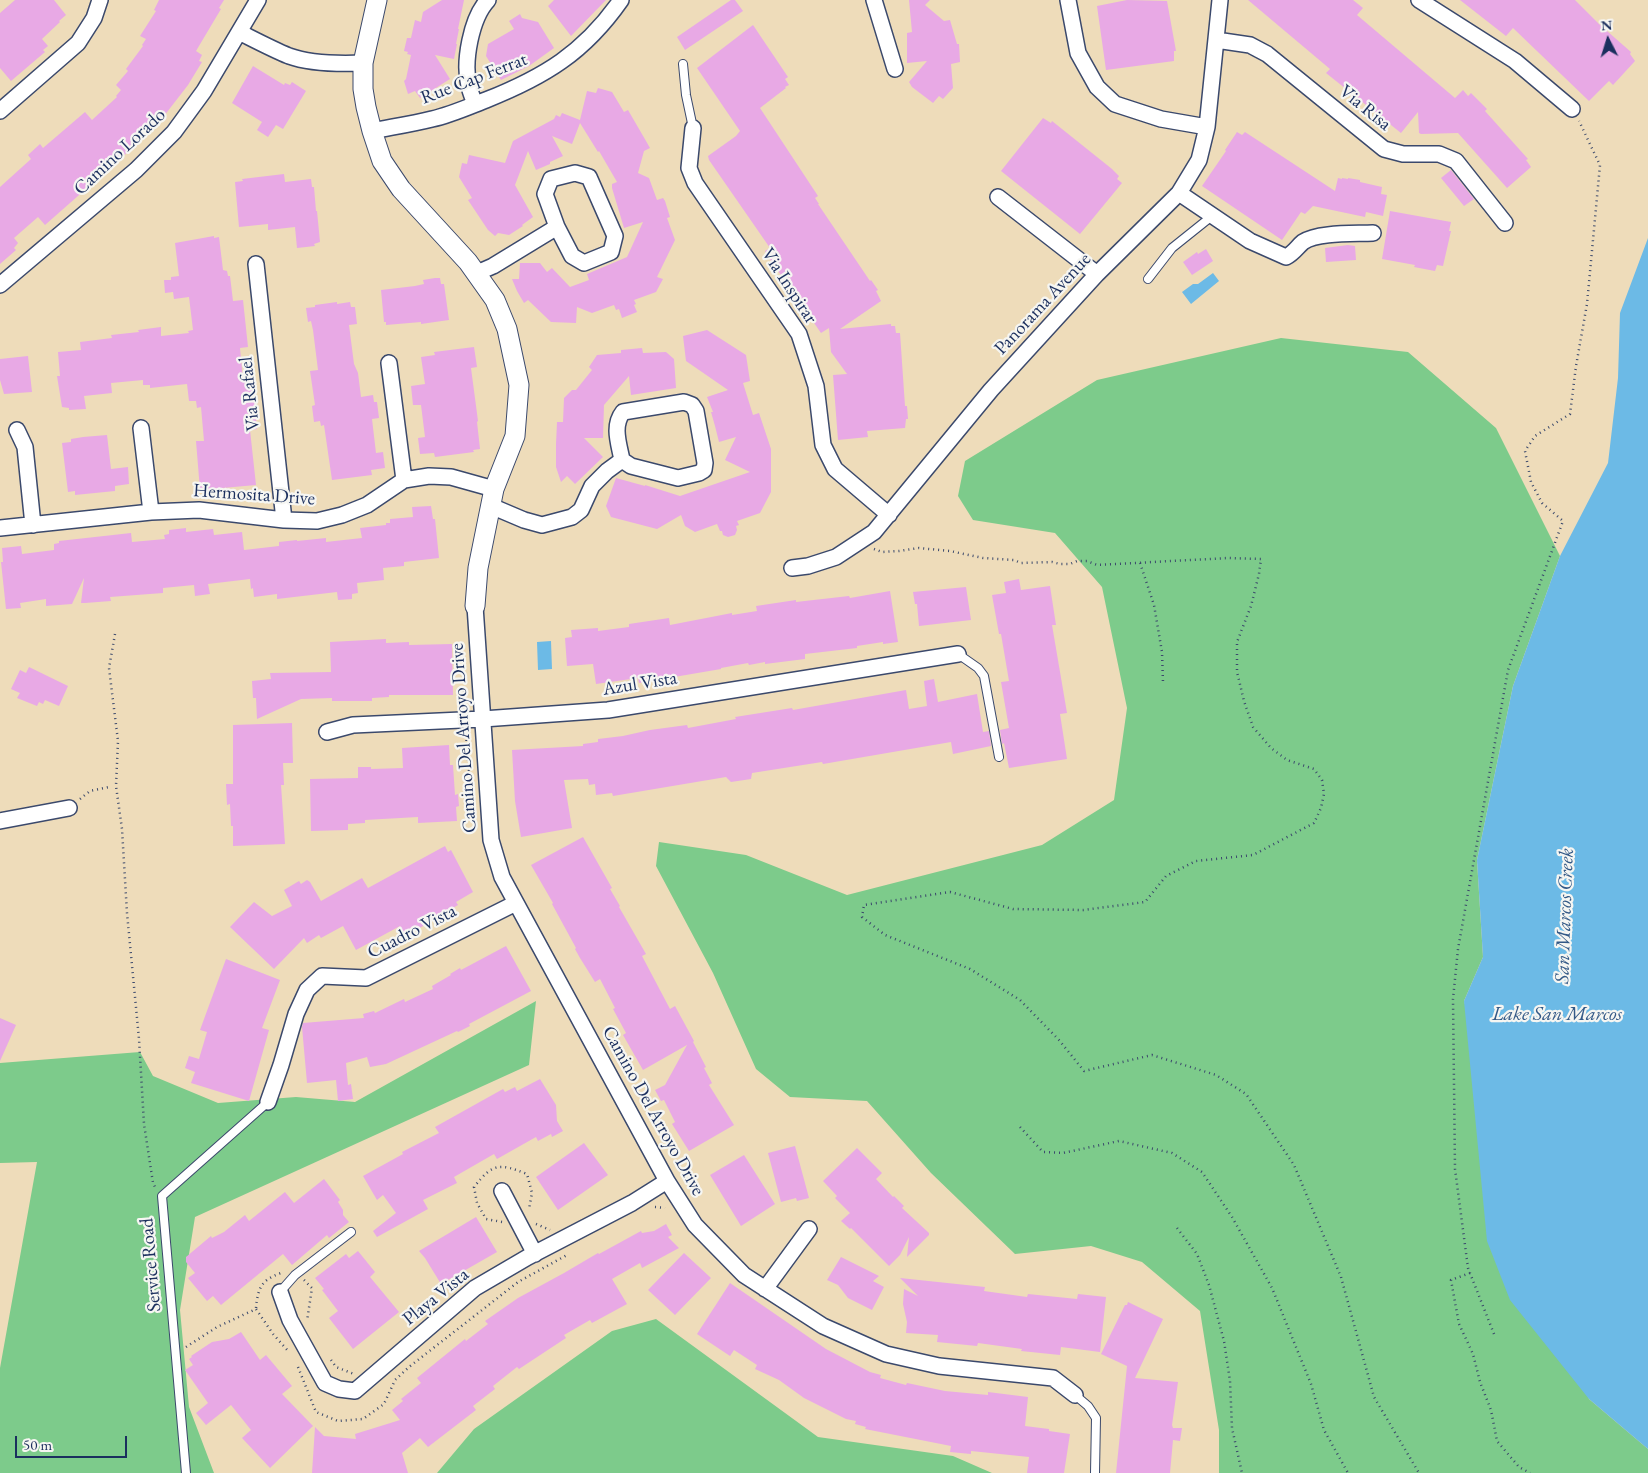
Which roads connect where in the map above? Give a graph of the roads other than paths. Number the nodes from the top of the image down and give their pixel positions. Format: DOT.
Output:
graph roads {
  1 [pos="100,0"];
  2 [pos="258,0"];
  3 [pos="377,0"];
  4 [pos="488,0"];
  5 [pos="620,0"];
  6 [pos="874,0"];
  7 [pos="1068,0"];
  8 [pos="1220,0"];
  9 [pos="1419,0"];
  10 [pos="239,32"];
  11 [pos="1216,40"];
  12 [pos="363,63"];
  13 [pos="683,64"];
  14 [pos="895,69"];
  15 [pos="475,104"];
  16 [pos="1572,109"];
  17 [pos="0,111"];
  18 [pos="1207,127"];
  19 [pos="692,128"];
  20 [pos="372,130"];
  21 [pos="1179,193"];
  22 [pos="998,198"];
  23 [pos="1212,216"];
  24 [pos="1505,223"];
  25 [pos="557,227"];
  26 [pos="1373,233"];
  27 [pos="256,264"];
  28 [pos="477,273"];
  29 [pos="1097,274"];
  30 [pos="1148,279"];
  31 [pos="0,285"];
  32 [pos="389,363"];
  33 [pos="141,428"];
  34 [pos="17,430"];
  35 [pos="622,460"];
  36 [pos="404,480"];
  37 [pos="493,498"];
  38 [pos="151,512"];
  39 [pos="889,515"];
  40 [pos="284,520"];
  41 [pos="33,524"];
  42 [pos="0,528"];
  43 [pos="792,568"];
  44 [pos="475,606"];
  45 [pos="958,654"];
  46 [pos="483,720"];
  47 [pos="327,732"];
  48 [pos="999,757"];
  49 [pos="69,808"];
  50 [pos="0,821"];
  51 [pos="516,903"];
  52 [pos="268,1102"];
  53 [pos="667,1181"];
  54 [pos="502,1191"];
  55 [pos="809,1228"];
  56 [pos="351,1232"];
  57 [pos="533,1249"];
  58 [pos="766,1289"];
  59 [pos="280,1292"];
  60 [pos="1076,1395"];
  61 [pos="186,1473"];
  62 [pos="1095,1473"];
  1 -- 17 [label="street"];
  2 -- 10 [label="street, Camino Lorado"];
  3 -- 12 [label="street"];
  4 -- 15 [label="street"];
  5 -- 15 [label="street, Rue Cap Ferrat"];
  6 -- 14 [label="street"];
  7 -- 18 [label="street"];
  8 -- 11 [label="street, Panorama Avenue"];
  9 -- 16 [label="street"];
  10 -- 12 [label="street"];
  10 -- 31 [label="street, Camino Lorado"];
  11 -- 18 [label="street, Panorama Avenue"];
  11 -- 24 [label="street, Via Risa"];
  12 -- 20 [label="street"];
  13 -- 19 [label="lane, Via Inspirar"];
  15 -- 20 [label="street, Rue Cap Ferrat"];
  18 -- 21 [label="street, Panorama Avenue"];
  19 -- 39 [label="street, Via Inspirar"];
  20 -- 28 [label="street"];
  21 -- 23 [label="street"];
  21 -- 29 [label="street, Panorama Avenue"];
  22 -- 29 [label="street"];
  23 -- 26 [label="street"];
  23 -- 30 [label="lane"];
  25 -- 25 [label="street"];
  25 -- 28 [label="street"];
  27 -- 40 [label="street, Via Rafael"];
  28 -- 37 [label="street"];
  29 -- 39 [label="street, Panorama Avenue"];
  32 -- 36 [label="street"];
  33 -- 38 [label="street"];
  34 -- 41 [label="street"];
  35 -- 35 [label="street"];
  35 -- 37 [label="street, Hermosita Drive"];
  36 -- 37 [label="street, Hermosita Drive"];
  36 -- 40 [label="street, Hermosita Drive"];
  37 -- 44 [label="street"];
  38 -- 40 [label="street, Hermosita Drive"];
  38 -- 41 [label="street, Hermosita Drive"];
  39 -- 43 [label="street, Panorama Avenue"];
  41 -- 42 [label="street, Hermosita Drive"];
  44 -- 46 [label="street, Camino Del Arroyo Drive"];
  45 -- 46 [label="street, Azul Vista"];
  45 -- 48 [label="lane"];
  46 -- 47 [label="street, Azul Vista"];
  46 -- 51 [label="street, Camino Del Arroyo Drive"];
  49 -- 50 [label="street"];
  51 -- 52 [label="street, Cuadro Vista"];
  51 -- 53 [label="street, Camino Del Arroyo Drive"];
  52 -- 61 [label="lane, Service Road"];
  53 -- 57 [label="street, Playa Vista"];
  53 -- 58 [label="street, Camino Del Arroyo Drive"];
  54 -- 57 [label="street"];
  55 -- 58 [label="street"];
  56 -- 59 [label="lane"];
  57 -- 59 [label="street, Playa Vista"];
  58 -- 60 [label="street, Camino Del Arroyo Drive"];
  60 -- 62 [label="lane"];
}
